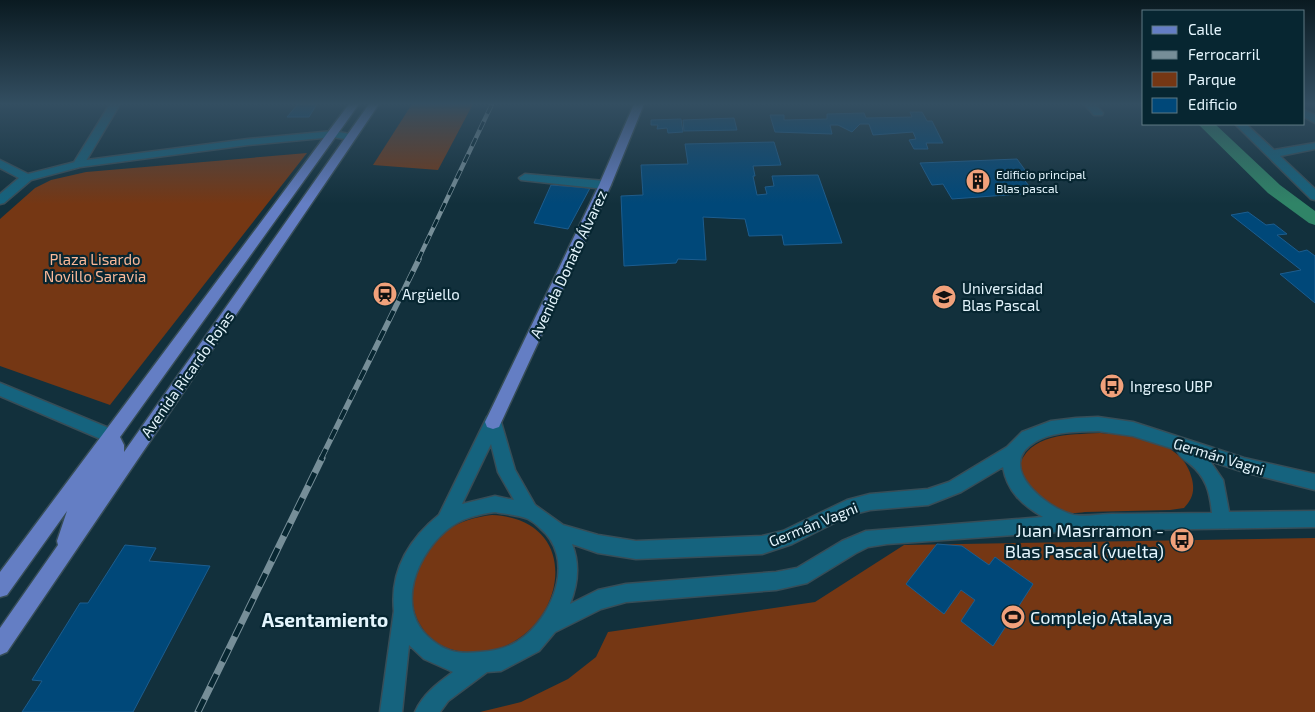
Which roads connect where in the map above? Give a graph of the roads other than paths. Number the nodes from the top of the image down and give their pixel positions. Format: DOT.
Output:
graph roads {
  1 [pos="95,137"];
  2 [pos="299,137"];
  3 [pos="331,137"];
  4 [pos="350,137"];
  5 [pos="625,137"];
  6 [pos="1254,137"];
  7 [pos="1315,146"];
  8 [pos="1271,154"];
  9 [pos="0,163"];
  10 [pos="79,164"];
  11 [pos="27,178"];
  12 [pos="526,178"];
  13 [pos="605,185"];
  14 [pos="1315,196"];
  15 [pos="0,200"];
  16 [pos="0,389"];
  17 [pos="493,422"];
  18 [pos="110,436"];
  19 [pos="1158,438"];
  20 [pos="1013,452"];
  21 [pos="1315,482"];
  22 [pos="529,510"];
  23 [pos="1315,519"];
  24 [pos="445,520"];
  25 [pos="1221,521"];
  26 [pos="1072,523"];
  27 [pos="556,531"];
  28 [pos="62,555"];
  29 [pos="0,588"];
  30 [pos="403,611"];
  31 [pos="551,624"];
  32 [pos="0,645"];
  33 [pos="482,664"];
  34 [pos="391,712"];
  35 [pos="426,712"];
  1 -- 10 [label="main road"];
  2 -- 10 [label="main road"];
  3 -- 18 [label="main road, Avenida Ricardo Rojas"];
  4 -- 28 [label="main road, Avenida Ricardo Rojas"];
  5 -- 13 [label="main road, Avenida Donato Álvarez"];
  6 -- 8 [label="main road"];
  7 -- 8 [label="main road"];
  8 -- 14 [label="main road"];
  9 -- 11 [label="main road"];
  10 -- 11 [label="main road"];
  11 -- 15 [label="main road"];
  12 -- 13 [label="main road"];
  13 -- 17 [label="main road, Avenida Donato Álvarez"];
  16 -- 18 [label="main road"];
  17 -- 22 [label="main road"];
  17 -- 24 [label="main road, Avenida Donato Álvarez"];
  18 -- 28 [label="main road"];
  18 -- 29 [label="main road, Avenida Ricardo Rojas"];
  19 -- 20 [label="main road, Germán Vagni"];
  19 -- 21 [label="main road, Germán Vagni"];
  19 -- 25 [label="main road"];
  20 -- 26 [label="main road"];
  20 -- 27 [label="main road, Germán Vagni"];
  22 -- 24 [label="main road"];
  22 -- 27 [label="main road"];
  23 -- 25 [label="main road"];
  24 -- 30 [label="main road"];
  25 -- 26 [label="main road"];
  26 -- 31 [label="main road"];
  27 -- 31 [label="main road"];
  28 -- 32 [label="main road, Avenida Ricardo Rojas"];
  30 -- 33 [label="main road"];
  30 -- 34 [label="main road"];
  31 -- 33 [label="main road"];
  33 -- 35 [label="main road"];
}
